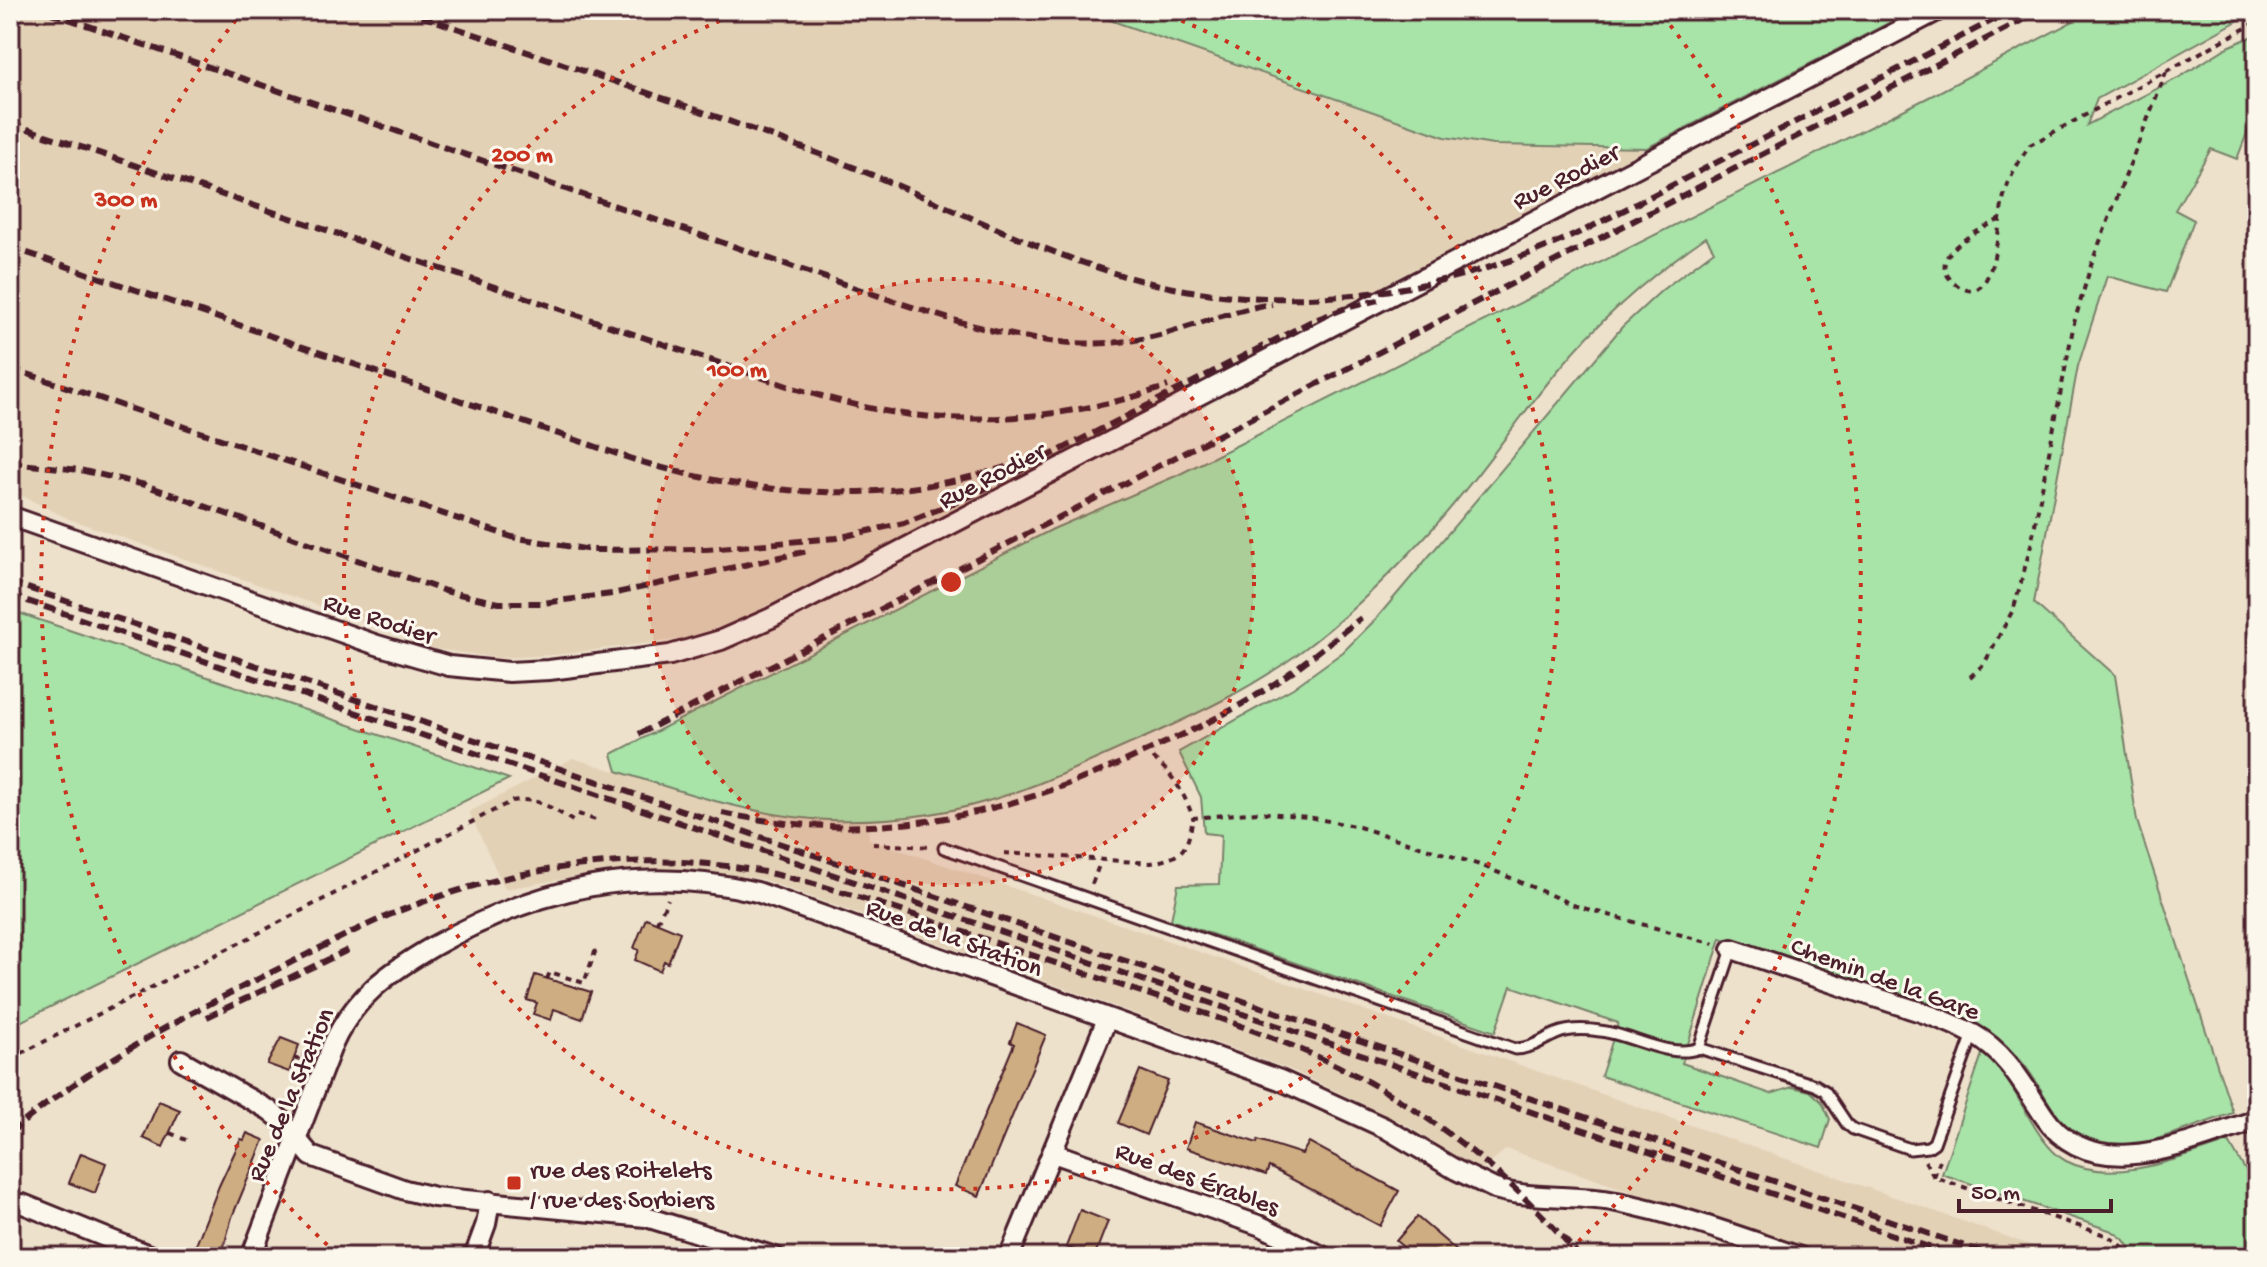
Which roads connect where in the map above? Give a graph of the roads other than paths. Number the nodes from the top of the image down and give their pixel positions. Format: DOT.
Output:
graph roads {
  1 [pos="1939,10"];
  2 [pos="10,516"];
  3 [pos="944,848"];
  4 [pos="1732,949"];
  5 [pos="1107,1019"];
  6 [pos="1973,1034"];
  7 [pos="1699,1048"];
  8 [pos="181,1060"];
  9 [pos="2257,1120"];
  10 [pos="296,1141"];
  11 [pos="1053,1153"];
  12 [pos="490,1201"];
  13 [pos="23,1204"];
  14 [pos="154,1257"];
  15 [pos="251,1257"];
  16 [pos="474,1257"];
  17 [pos="775,1257"];
  18 [pos="1009,1257"];
  19 [pos="1324,1257"];
  20 [pos="1800,1257"];
  1 -- 2 [label="street, Rue Rodier"];
  3 -- 7 [label="lane"];
  4 -- 6 [label="street, Chemin de la Gare"];
  4 -- 7 [label="lane"];
  5 -- 10 [label="street, Rue de la Station"];
  5 -- 11 [label="street"];
  5 -- 20 [label="street, Rue de la Station"];
  6 -- 7 [label="lane"];
  6 -- 9 [label="street, Chemin de la Gare"];
  8 -- 10 [label="street"];
  10 -- 12 [label="street"];
  10 -- 15 [label="street, Rue de la Station"];
  11 -- 18 [label="street"];
  11 -- 19 [label="street, Rue des Érables"];
  12 -- 16 [label="street"];
  12 -- 17 [label="street"];
  13 -- 14 [label="street"];
}
